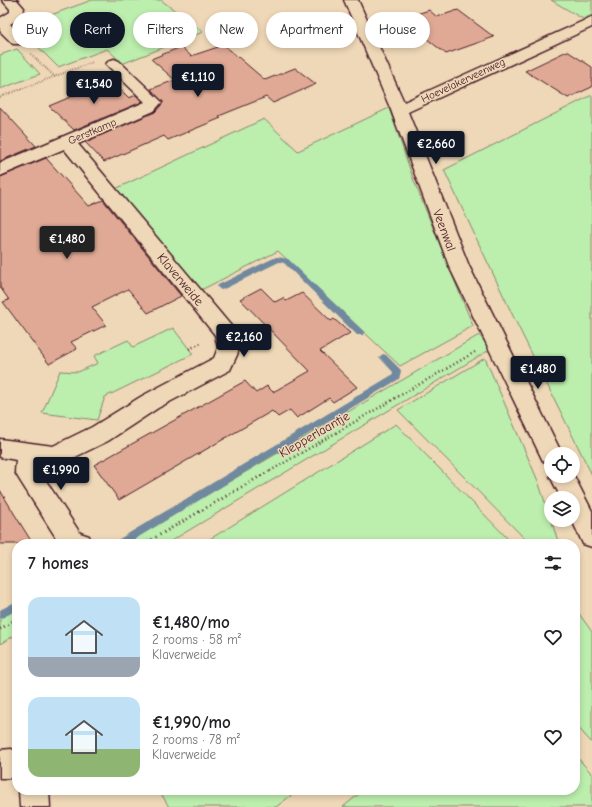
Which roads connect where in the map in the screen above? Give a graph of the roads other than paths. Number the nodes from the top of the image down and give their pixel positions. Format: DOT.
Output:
graph roads {
  1 [pos="9,0"];
  2 [pos="351,0"];
  3 [pos="592,21"];
  4 [pos="1,22"];
  5 [pos="12,34"];
  6 [pos="114,64"];
  7 [pos="399,110"];
  8 [pos="67,142"];
  9 [pos="0,170"];
  10 [pos="548,447"];
  11 [pos="0,448"];
  12 [pos="28,454"];
  13 [pos="566,483"];
  14 [pos="592,536"];
  15 [pos="70,539"];
  16 [pos="0,764"];
  17 [pos="12,764"];
  18 [pos="35,795"];
  19 [pos="36,807"];
  1 -- 4 [label="street"];
  2 -- 7 [label="street, Veenwal"];
  3 -- 7 [label="street, Hoevelakerveenweg"];
  4 -- 5 [label="street"];
  6 -- 8 [label="street, Gerstkamp"];
  7 -- 10 [label="street, Veenwal"];
  8 -- 9 [label="street, Gerstkamp"];
  8 -- 12 [label="street, Klaverweide"];
  11 -- 12 [label="street, Klaverweide"];
  12 -- 15 [label="street"];
  13 -- 14 [label="street"];
  16 -- 17 [label="street"];
  18 -- 19 [label="street"];
}
